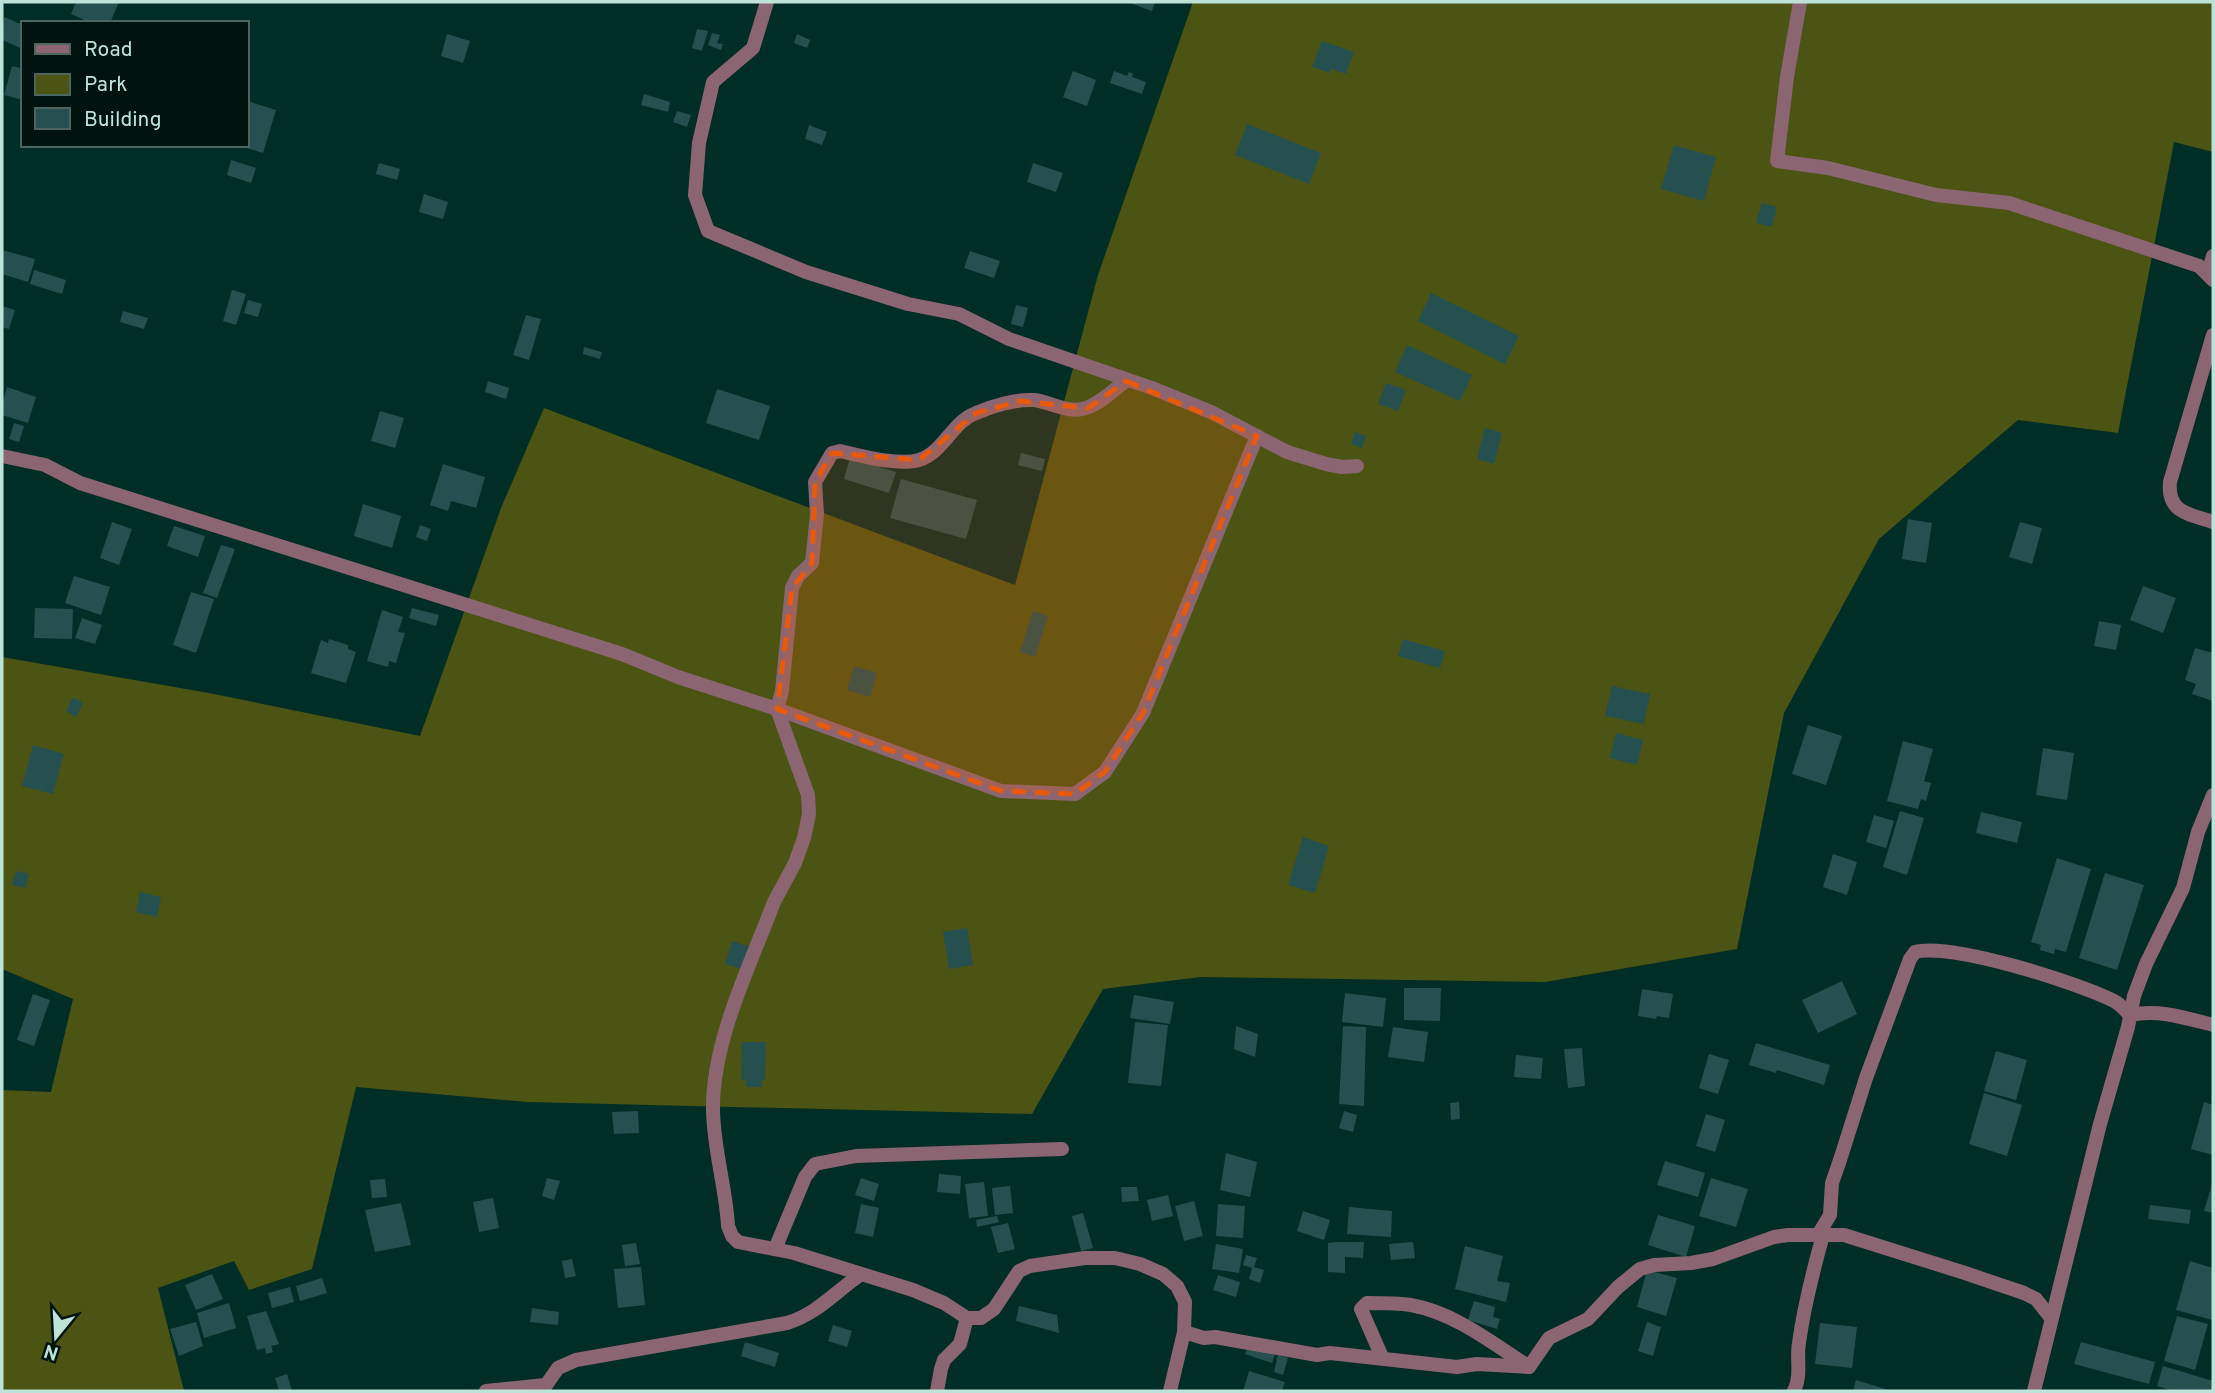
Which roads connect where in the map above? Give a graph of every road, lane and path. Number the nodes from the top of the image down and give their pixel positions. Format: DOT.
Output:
graph roads {
  1 [pos="767,2"];
  2 [pos="1800,2"];
  3 [pos="2213,256"];
  4 [pos="2211,277"];
  5 [pos="2213,335"];
  6 [pos="1126,381"];
  7 [pos="1257,436"];
  8 [pos="2,456"];
  9 [pos="1357,466"];
  10 [pos="2213,522"];
  11 [pos="777,709"];
  12 [pos="2213,796"];
  13 [pos="2134,996"];
  14 [pos="2116,1002"];
  15 [pos="2130,1015"];
  16 [pos="2213,1025"];
  17 [pos="1062,1149"];
  18 [pos="1830,1215"];
  19 [pos="1820,1235"];
  20 [pos="1844,1236"];
  21 [pos="775,1249"];
  22 [pos="835,1266"];
  23 [pos="860,1275"];
  24 [pos="838,1290"];
  25 [pos="967,1318"];
  26 [pos="2051,1318"];
  27 [pos="1184,1332"];
  28 [pos="1382,1357"];
  29 [pos="1529,1367"];
  30 [pos="543,1388"];
  31 [pos="486,1391"];
  32 [pos="937,1391"];
  33 [pos="1170,1391"];
  34 [pos="1794,1391"];
  35 [pos="2034,1391"];
  1 -- 6 [label="street"];
  2 -- 4 [label="street"];
  3 -- 4 [label="street"];
  5 -- 10 [label="street"];
  6 -- 7 [label="street"];
  6 -- 11 [label="street"];
  7 -- 9 [label="street"];
  7 -- 11 [label="street"];
  8 -- 11 [label="street"];
  11 -- 21 [label="street"];
  12 -- 13 [label="street"];
  13 -- 14 [label="street"];
  13 -- 15 [label="street"];
  14 -- 15 [label="street"];
  14 -- 18 [label="street"];
  15 -- 16 [label="street"];
  15 -- 26 [label="street"];
  17 -- 21 [label="street"];
  18 -- 19 [label="street"];
  18 -- 20 [label="street"];
  19 -- 20 [label="street"];
  19 -- 29 [label="street"];
  19 -- 34 [label="street"];
  20 -- 26 [label="street"];
  21 -- 22 [label="street"];
  22 -- 23 [label="street"];
  22 -- 24 [label="street"];
  23 -- 24 [label="street"];
  23 -- 25 [label="street"];
  24 -- 30 [label="street"];
  25 -- 27 [label="street"];
  25 -- 32 [label="street"];
  26 -- 35 [label="street"];
  27 -- 28 [label="street"];
  27 -- 33 [label="street"];
  28 -- 29 [label="street"];
  28 -- 29 [label="street"];
  30 -- 31 [label="street"];
}
